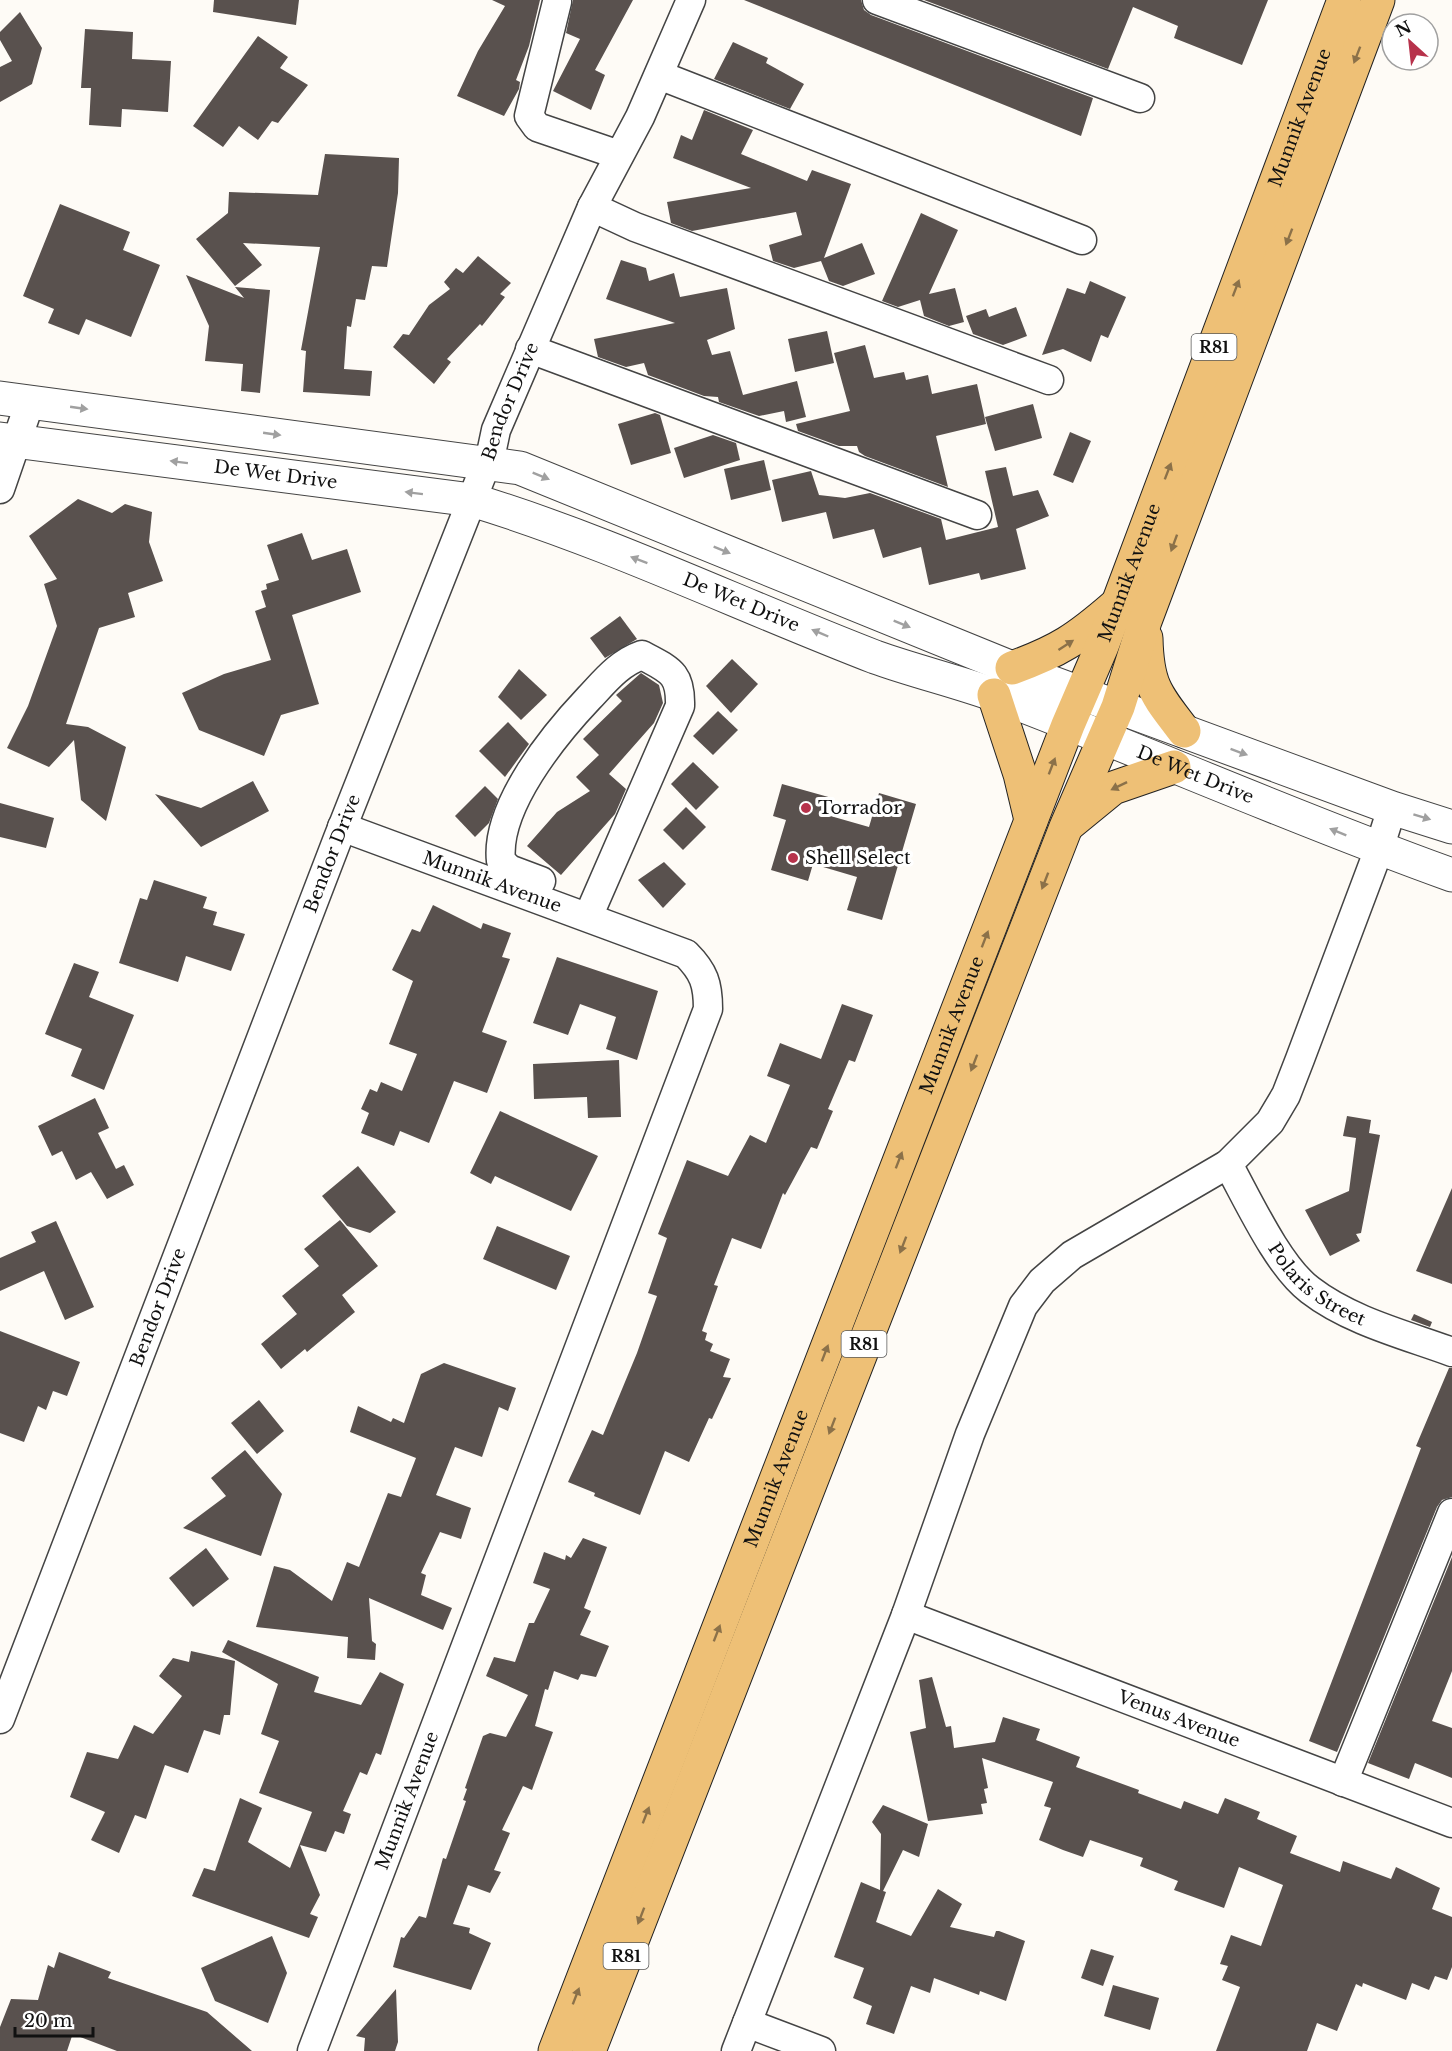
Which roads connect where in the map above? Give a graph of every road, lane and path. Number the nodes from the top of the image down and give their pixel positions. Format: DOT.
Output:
graph roads {
  1 [pos="691,0"];
  2 [pos="877,0"];
  3 [pos="1344,0"];
  4 [pos="1378,0"];
  5 [pos="557,2"];
  6 [pos="658,75"];
  7 [pos="1140,98"];
  8 [pos="619,154"];
  9 [pos="592,207"];
  10 [pos="1082,240"];
  11 [pos="530,349"];
  12 [pos="1049,380"];
  13 [pos="15,400"];
  14 [pos="9,440"];
  15 [pos="485,461"];
  16 [pos="0,489"];
  17 [pos="472,500"];
  18 [pos="977,515"];
  19 [pos="1117,604"];
  20 [pos="1145,621"];
  21 [pos="1012,668"];
  22 [pos="1081,694"];
  23 [pos="994,695"];
  24 [pos="1118,707"];
  25 [pos="1068,725"];
  26 [pos="1184,732"];
  27 [pos="1103,737"];
  28 [pos="1174,767"];
  29 [pos="1392,808"];
  30 [pos="1031,820"];
  31 [pos="342,827"];
  32 [pos="1066,827"];
  33 [pos="1452,827"];
  34 [pos="1379,849"];
  35 [pos="1452,875"];
  36 [pos="591,909"];
  37 [pos="1228,1164"];
  38 [pos="1452,1352"];
  39 [pos="1452,1513"];
  40 [pos="906,1615"];
  41 [pos="0,1719"];
  42 [pos="1343,1782"];
  43 [pos="1452,1823"];
  44 [pos="747,2023"];
  45 [pos="312,2051"];
  46 [pos="555,2051"];
  47 [pos="589,2051"];
  48 [pos="736,2051"];
  49 [pos="820,2051"];
  1 -- 6 [label="street, Bendor Drive"];
  2 -- 7 [label="street"];
  19 -- 3 [label="main road, Munnik Avenue / R81, one-way"];
  4 -- 20 [label="main road, Munnik Avenue / R81, one-way"];
  5 -- 8 [label="street"];
  6 -- 8 [label="street, Bendor Drive"];
  6 -- 10 [label="street"];
  8 -- 9 [label="street, Bendor Drive"];
  9 -- 11 [label="street, Bendor Drive"];
  9 -- 12 [label="street"];
  11 -- 15 [label="street, Bendor Drive"];
  11 -- 18 [label="street"];
  13 -- 14 [label="street"];
  13 -- 15 [label="street, De Wet Drive, one-way"];
  14 -- 16 [label="street"];
  17 -- 14 [label="street, De Wet Drive, one-way"];
  15 -- 17 [label="street, Bendor Drive"];
  15 -- 21 [label="street, De Wet Drive, one-way"];
  23 -- 17 [label="street, De Wet Drive, one-way"];
  17 -- 31 [label="street, Bendor Drive"];
  21 -- 19 [label="main road, one-way"];
  19 -- 22 [label="main road, Munnik Avenue / R81"];
  20 -- 24 [label="main road, Munnik Avenue / R81"];
  20 -- 26 [label="main road"];
  21 -- 22 [label="street, De Wet Drive"];
  22 -- 24 [label="street, De Wet Drive"];
  22 -- 25 [label="main road, Munnik Avenue / R81"];
  23 -- 25 [label="street, De Wet Drive"];
  23 -- 30 [label="main road"];
  24 -- 26 [label="street, De Wet Drive"];
  24 -- 27 [label="main road, Munnik Avenue / R81"];
  25 -- 27 [label="street, De Wet Drive"];
  30 -- 25 [label="main road, Munnik Avenue / R81, one-way"];
  26 -- 29 [label="street, De Wet Drive, one-way"];
  27 -- 28 [label="street, De Wet Drive"];
  27 -- 32 [label="main road, Munnik Avenue / R81"];
  28 -- 32 [label="main road, one-way"];
  34 -- 28 [label="street, De Wet Drive, one-way"];
  29 -- 33 [label="street, De Wet Drive, one-way"];
  29 -- 34 [label="street"];
  46 -- 30 [label="main road, Munnik Avenue / R81, one-way"];
  31 -- 36 [label="street, Munnik Avenue"];
  31 -- 41 [label="street, Bendor Drive"];
  32 -- 47 [label="main road, Munnik Avenue / R81, one-way"];
  34 -- 35 [label="street, De Wet Drive"];
  34 -- 37 [label="street"];
  36 -- 36 [label="street"];
  36 -- 45 [label="street, Munnik Avenue"];
  37 -- 38 [label="street, Polaris Street"];
  37 -- 40 [label="street"];
  39 -- 42 [label="street"];
  40 -- 42 [label="street, Venus Avenue"];
  40 -- 44 [label="street"];
  42 -- 43 [label="street, Venus Avenue"];
  44 -- 48 [label="street"];
  44 -- 49 [label="street"];
}
